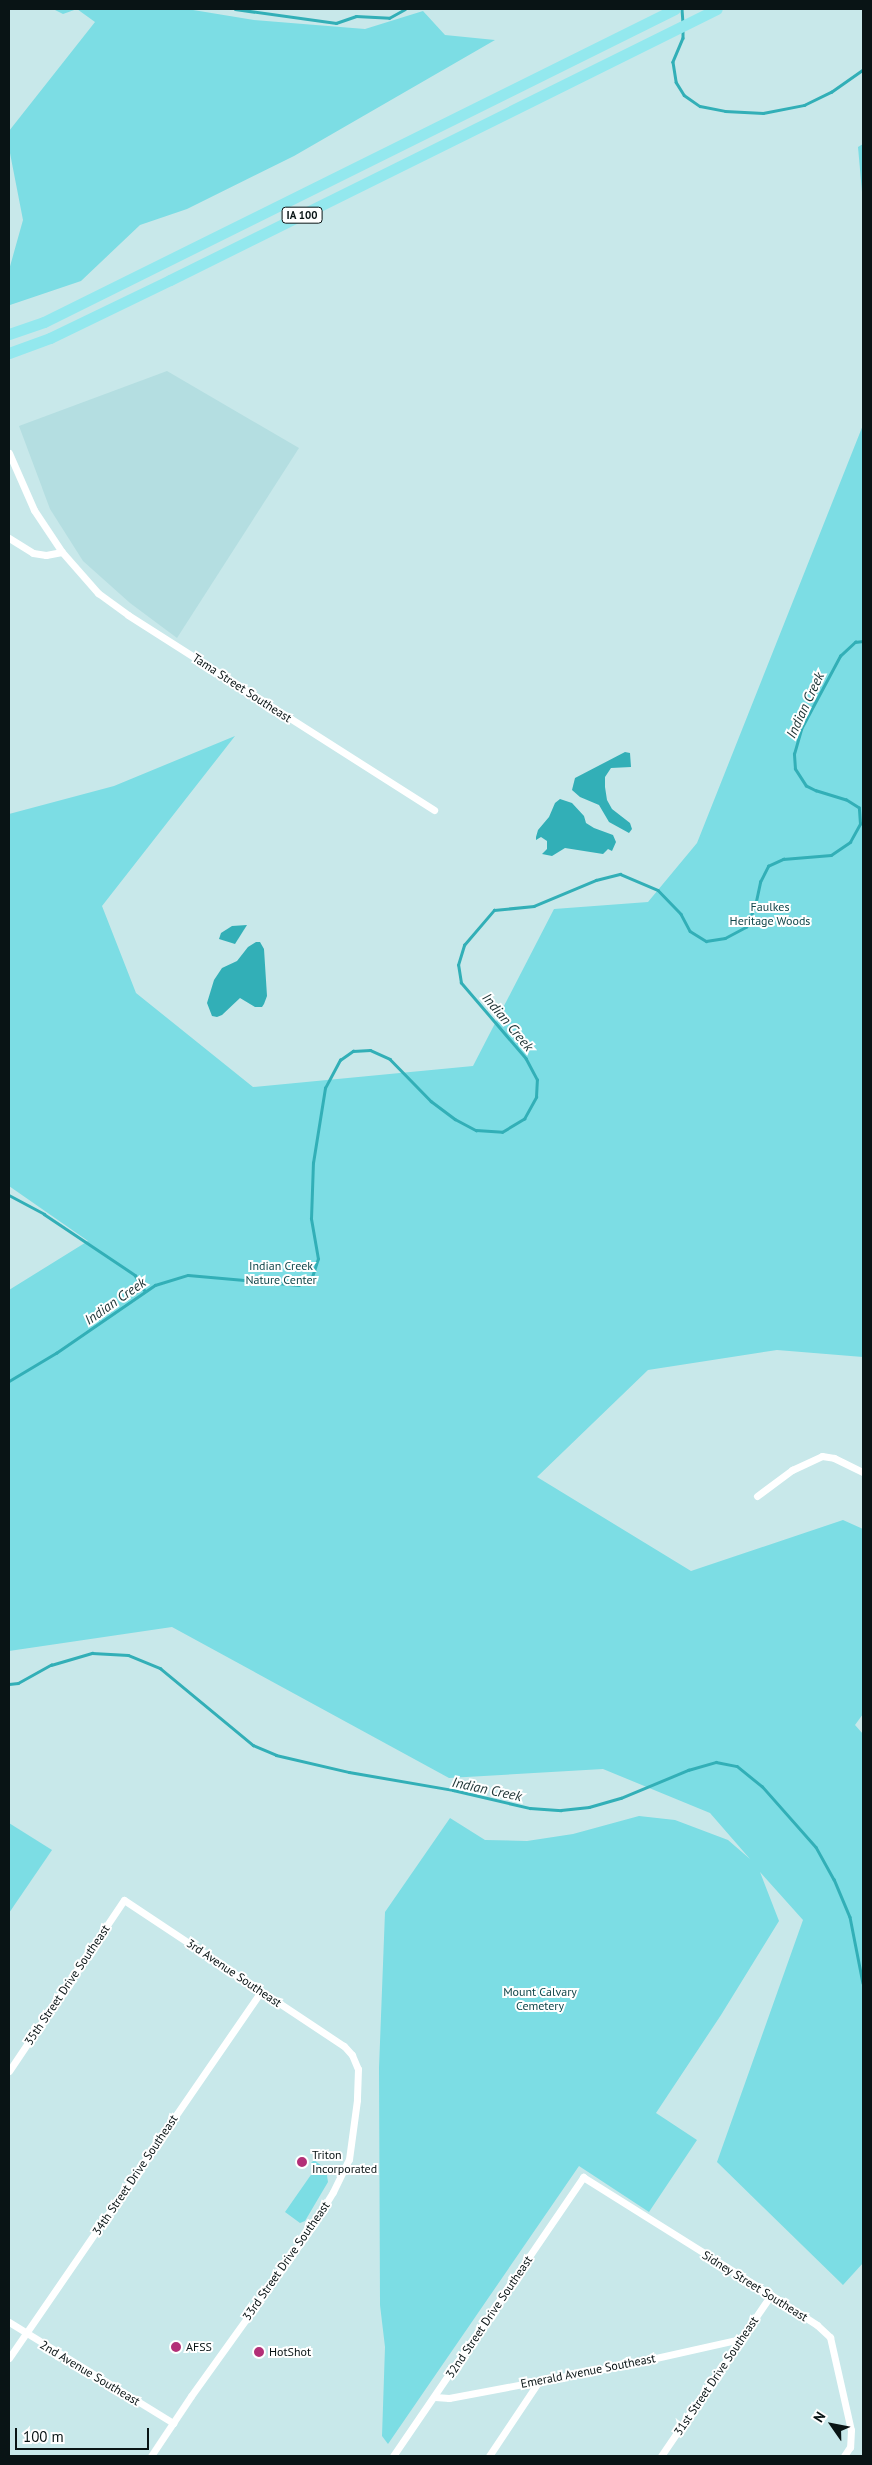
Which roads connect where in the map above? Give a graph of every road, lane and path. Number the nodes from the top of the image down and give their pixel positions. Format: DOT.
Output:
graph roads {
  1 [pos="675,9"];
  2 [pos="717,9"];
  3 [pos="9,334"];
  4 [pos="9,353"];
  5 [pos="9,453"];
  6 [pos="9,538"];
  7 [pos="62,552"];
  8 [pos="434,810"];
  9 [pos="863,1472"];
  10 [pos="758,1496"];
  11 [pos="124,1900"];
  12 [pos="261,1991"];
  13 [pos="344,2046"];
  14 [pos="9,2071"];
  15 [pos="583,2177"];
  16 [pos="771,2295"];
  17 [pos="9,2322"];
  18 [pos="26,2334"];
  19 [pos="741,2338"];
  20 [pos="9,2358"];
  21 [pos="539,2380"];
  22 [pos="435,2397"];
  23 [pos="173,2423"];
  24 [pos="154,2455"];
  25 [pos="394,2456"];
  26 [pos="489,2456"];
  27 [pos="661,2456"];
  28 [pos="844,2456"];
  1 -- 3 [label="highway, IA 100"];
  2 -- 4 [label="highway, IA 100"];
  5 -- 7 [label="street, Tama Street Southeast"];
  6 -- 7 [label="street"];
  7 -- 8 [label="street, Tama Street Southeast"];
  9 -- 10 [label="street"];
  11 -- 12 [label="street, 3rd Avenue Southeast"];
  11 -- 14 [label="street, 35th Street Drive Southeast"];
  12 -- 13 [label="street, 3rd Avenue Southeast"];
  12 -- 18 [label="street, 34th Street Drive Southeast"];
  13 -- 23 [label="street, 33rd Street Drive Southeast"];
  15 -- 16 [label="street, Sidney Street Southeast"];
  15 -- 22 [label="street, 32nd Street Drive Southeast"];
  16 -- 19 [label="street, 31st Street Drive Southeast"];
  16 -- 28 [label="street, Sidney Street Southeast"];
  17 -- 18 [label="street, 2nd Avenue Southeast"];
  18 -- 20 [label="street, 34th Street Drive Southeast"];
  18 -- 23 [label="street, 2nd Avenue Southeast"];
  19 -- 21 [label="street, Emerald Avenue Southeast"];
  19 -- 27 [label="street, 31st Street Drive Southeast"];
  21 -- 22 [label="street, Emerald Avenue Southeast"];
  21 -- 26 [label="street"];
  22 -- 25 [label="street, 32nd Street Drive Southeast"];
  23 -- 24 [label="street, 33rd Street Drive Southeast"];
}
